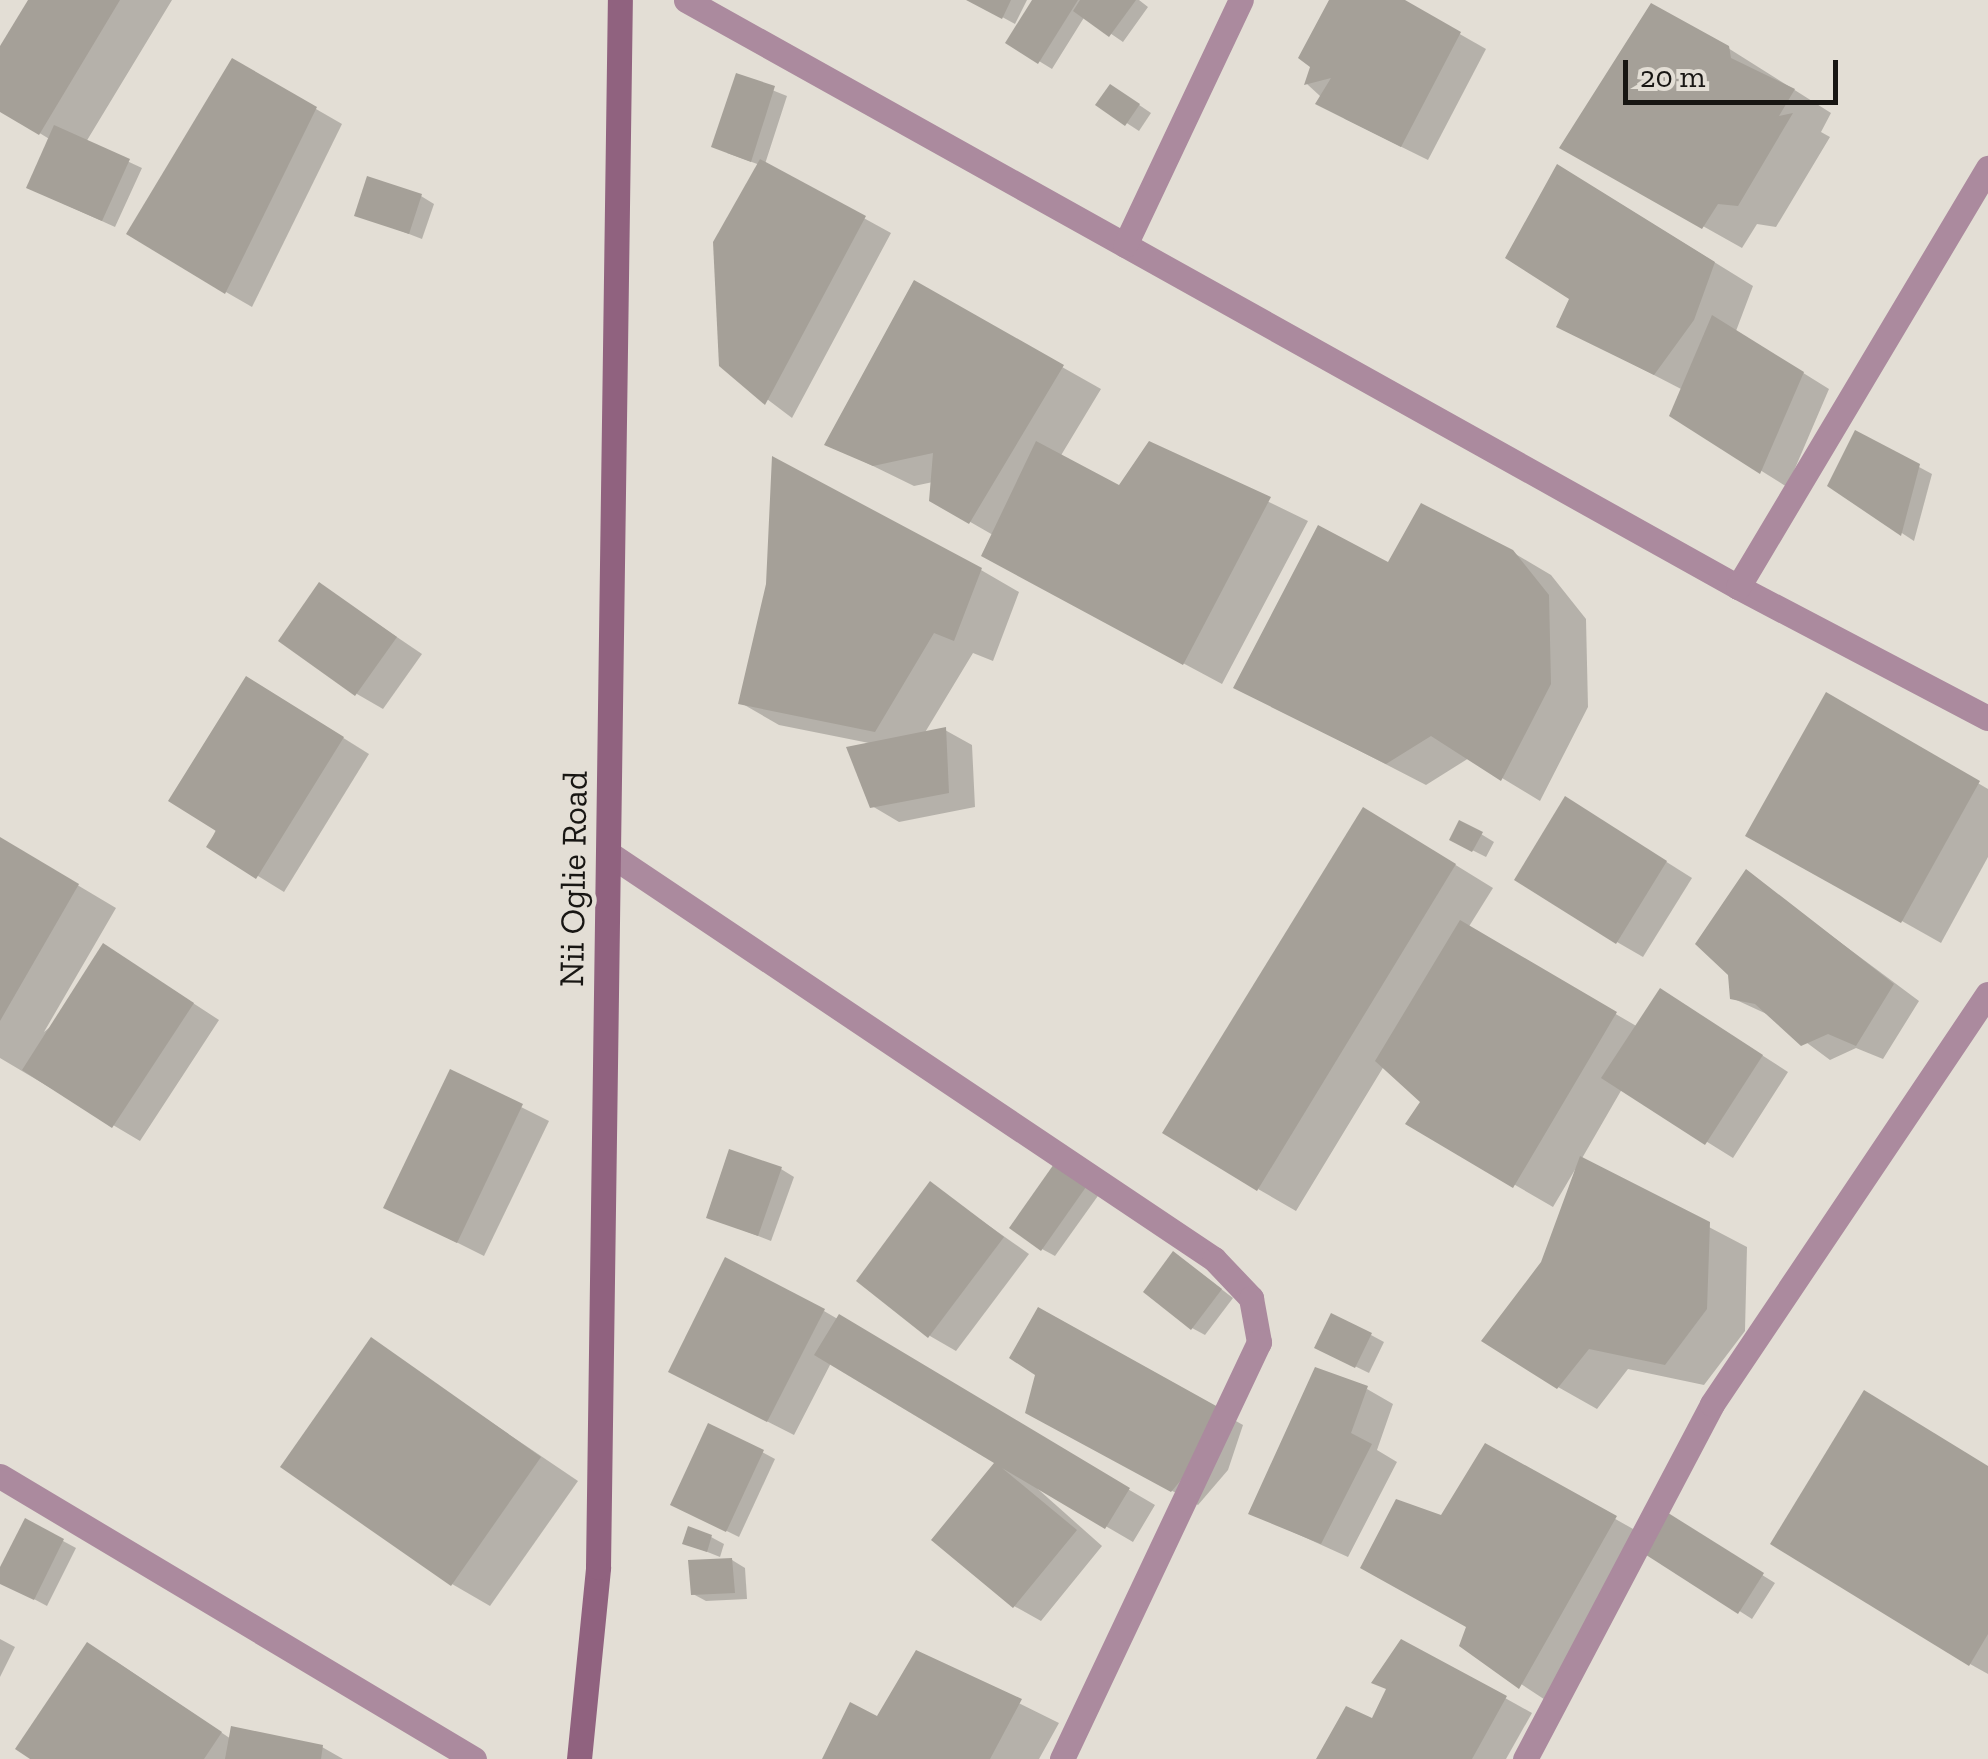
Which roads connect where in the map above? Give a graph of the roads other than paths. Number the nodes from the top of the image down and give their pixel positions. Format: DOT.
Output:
graph roads {
  1 [pos="620,0"];
  2 [pos="686,0"];
  3 [pos="1241,0"];
  4 [pos="1988,168"];
  5 [pos="1125,245"];
  6 [pos="1738,587"];
  7 [pos="1988,718"];
  8 [pos="610,855"];
  9 [pos="1988,994"];
  10 [pos="0,1476"];
  11 [pos="474,1759"];
  12 [pos="578,1759"];
  13 [pos="1062,1759"];
  14 [pos="1525,1759"];
  1 -- 8 [label="street, Nii Oglie Road"];
  2 -- 5 [label="street"];
  3 -- 5 [label="street"];
  4 -- 6 [label="street"];
  5 -- 6 [label="street"];
  6 -- 7 [label="street"];
  8 -- 12 [label="street, Nii Oglie Road"];
  8 -- 13 [label="street"];
  9 -- 14 [label="street"];
  10 -- 11 [label="street"];
}
